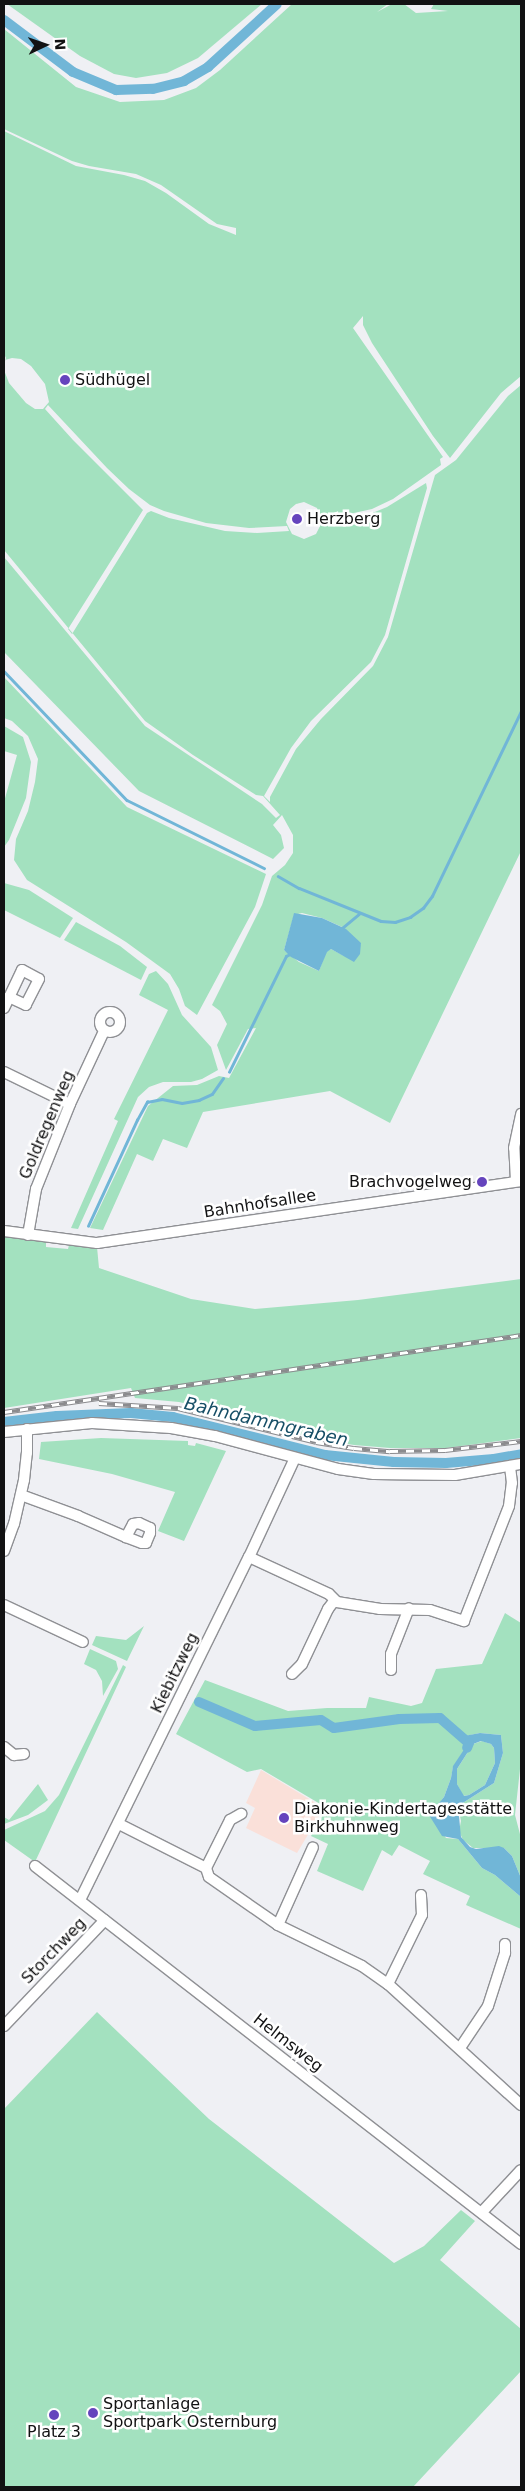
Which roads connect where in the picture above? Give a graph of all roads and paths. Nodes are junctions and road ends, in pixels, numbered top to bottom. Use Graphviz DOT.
graph roads {
  1 [pos="9,997"];
  2 [pos="4,1008"];
  3 [pos="104,1031"];
  4 [pos="4,1072"];
  5 [pos="70,1104"];
  6 [pos="521,1114"];
  7 [pos="518,1181"];
  8 [pos="4,1231"];
  9 [pos="28,1235"];
  10 [pos="27,1429"];
  11 [pos="4,1432"];
  12 [pos="295,1458"];
  13 [pos="521,1464"];
  14 [pos="510,1467"];
  15 [pos="21,1495"];
  16 [pos="126,1537"];
  17 [pos="4,1551"];
  18 [pos="249,1557"];
  19 [pos="334,1601"];
  20 [pos="4,1605"];
  21 [pos="410,1608"];
  22 [pos="83,1642"];
  23 [pos="391,1670"];
  24 [pos="292,1674"];
  25 [pos="4,1747"];
  26 [pos="24,1754"];
  27 [pos="241,1814"];
  28 [pos="119,1824"];
  29 [pos="314,1847"];
  30 [pos="35,1866"];
  31 [pos="206,1868"];
  32 [pos="420,1895"];
  33 [pos="80,1900"];
  34 [pos="105,1920"];
  35 [pos="278,1925"];
  36 [pos="504,1944"];
  37 [pos="388,1984"];
  38 [pos="4,2026"];
  39 [pos="460,2048"];
  40 [pos="521,2105"];
  41 [pos="521,2170"];
  42 [pos="482,2212"];
  43 [pos="521,2244"];
  1 -- 2 [label="street"];
  3 -- 5 [label="street, Goldregenweg"];
  4 -- 5 [label="street"];
  5 -- 9 [label="street, Goldregenweg"];
  6 -- 7 [label="street"];
  7 -- 9 [label="street, Bahnhofsallee"];
  8 -- 9 [label="street, Bahnhofsallee"];
  10 -- 11 [label="street"];
  10 -- 12 [label="street"];
  10 -- 15 [label="street"];
  12 -- 14 [label="street"];
  12 -- 18 [label="street, Kiebitzweg"];
  13 -- 14 [label="street"];
  14 -- 21 [label="street"];
  15 -- 16 [label="street"];
  15 -- 17 [label="street"];
  18 -- 19 [label="street"];
  18 -- 28 [label="street, Kiebitzweg"];
  19 -- 21 [label="street"];
  19 -- 24 [label="street"];
  20 -- 22 [label="street"];
  21 -- 23 [label="street"];
  25 -- 26 [label="street"];
  27 -- 31 [label="street"];
  28 -- 31 [label="street"];
  28 -- 33 [label="street, Kiebitzweg"];
  29 -- 35 [label="street"];
  30 -- 33 [label="street, Helmsweg"];
  31 -- 35 [label="street"];
  32 -- 37 [label="street"];
  33 -- 34 [label="street, Helmsweg"];
  34 -- 38 [label="street, Storchweg"];
  34 -- 42 [label="street, Helmsweg"];
  35 -- 37 [label="street"];
  36 -- 39 [label="street"];
  37 -- 39 [label="street"];
  39 -- 40 [label="street"];
  41 -- 42 [label="street"];
  42 -- 43 [label="street, Helmsweg"];
}
